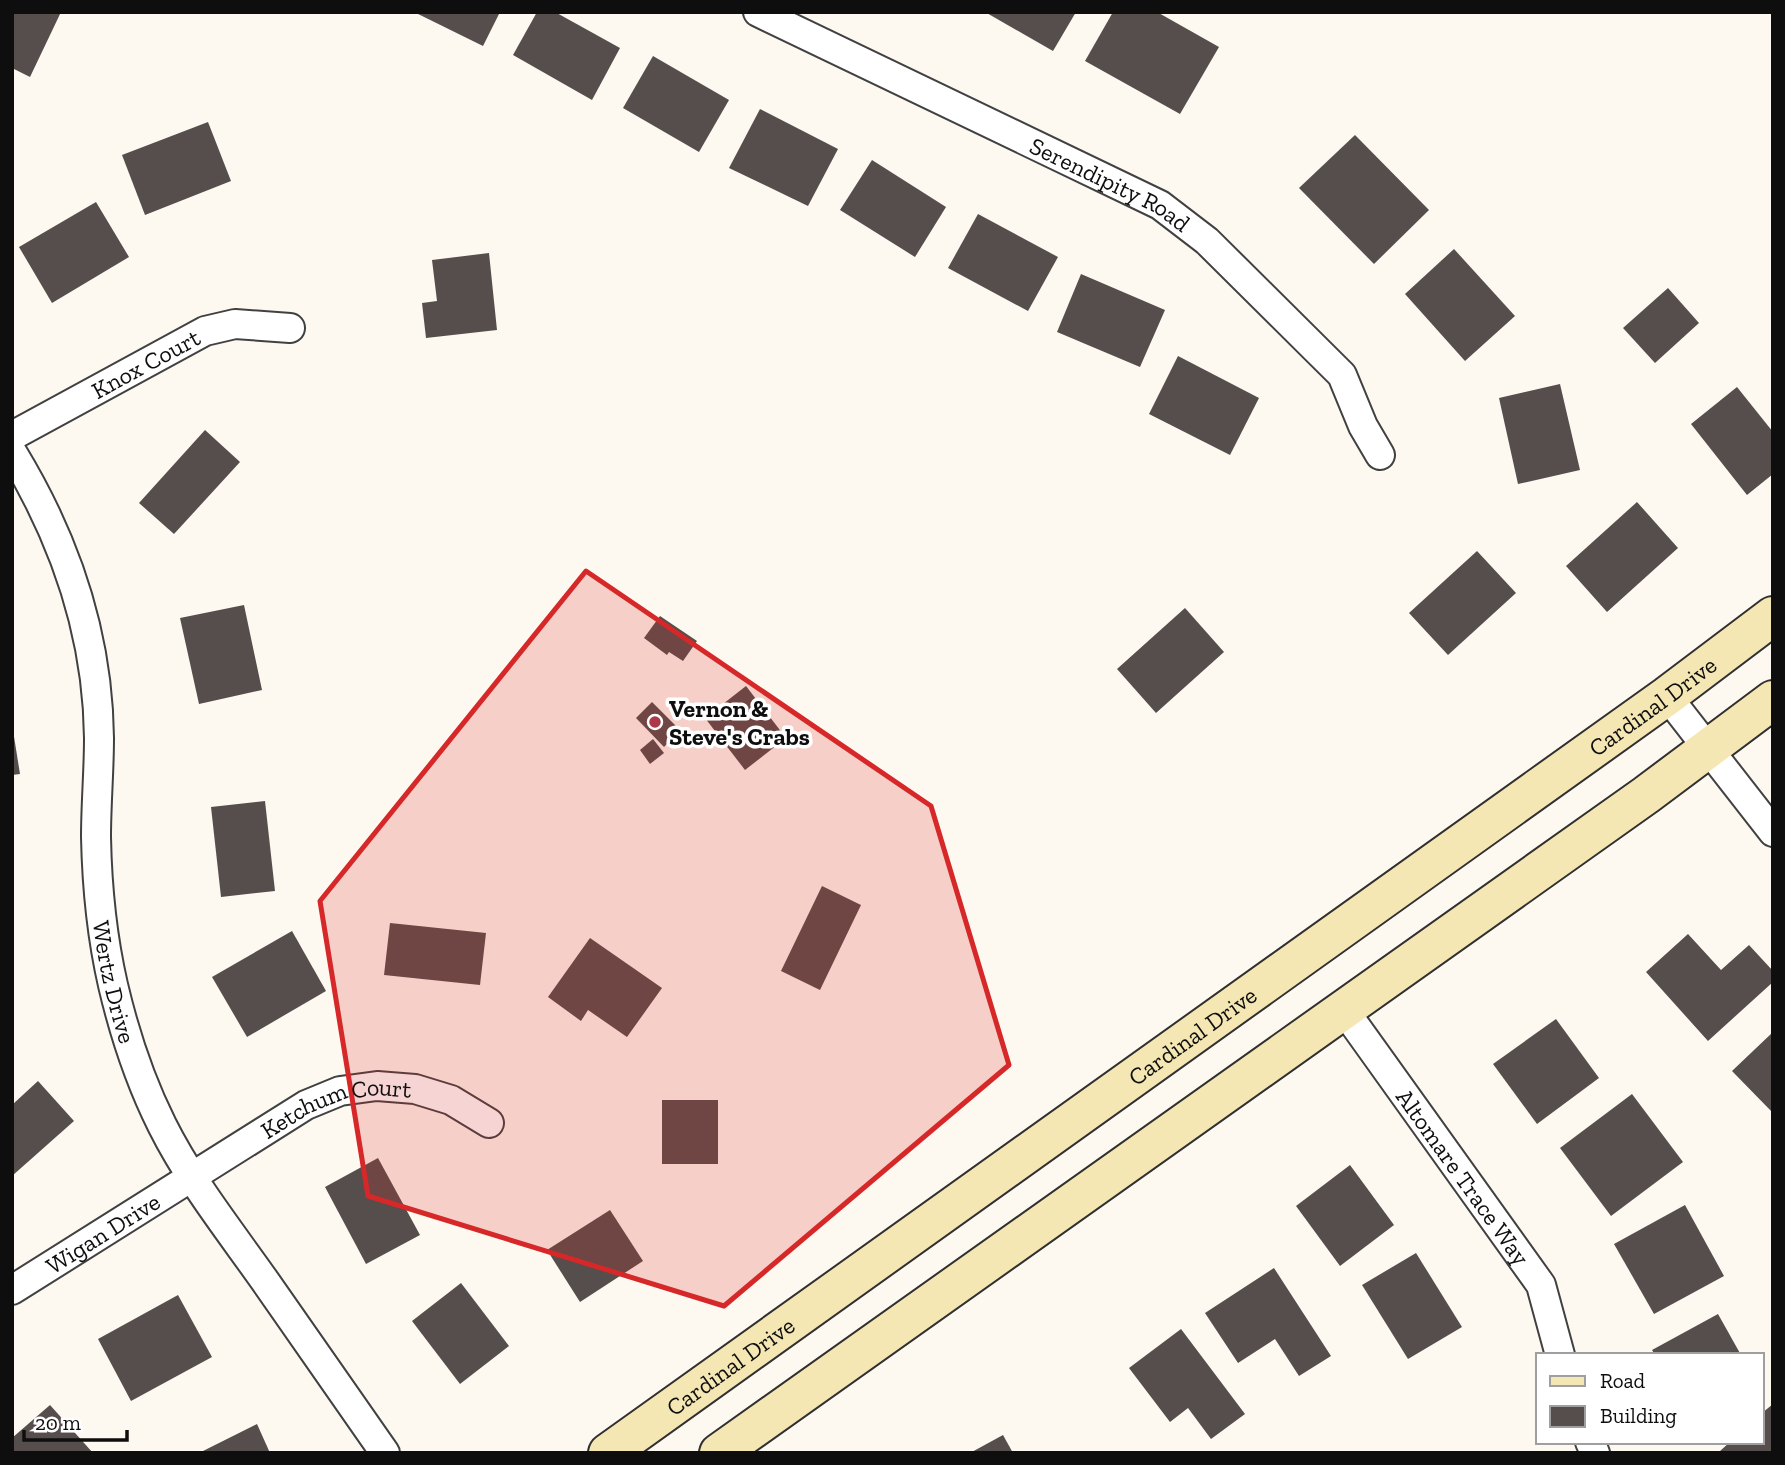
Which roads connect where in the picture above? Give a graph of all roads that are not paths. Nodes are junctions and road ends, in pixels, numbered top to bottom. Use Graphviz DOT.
graph roads {
  1 [pos="758,12"];
  2 [pos="290,328"];
  3 [pos="12,436"];
  4 [pos="12,452"];
  5 [pos="1380,455"];
  6 [pos="1773,615"];
  7 [pos="1667,696"];
  8 [pos="1773,700"];
  9 [pos="1709,749"];
  10 [pos="1773,832"];
  11 [pos="1344,1010"];
  12 [pos="489,1123"];
  13 [pos="191,1176"];
  14 [pos="12,1290"];
  15 [pos="1559,1353"];
  16 [pos="384,1453"];
  17 [pos="608,1453"];
  18 [pos="719,1453"];
  1 -- 5 [label="street, Serendipity Road"];
  2 -- 3 [label="street, Knox Court"];
  4 -- 13 [label="street, Wertz Drive"];
  6 -- 7 [label="main road, Cardinal Drive"];
  7 -- 9 [label="street"];
  7 -- 17 [label="main road, Cardinal Drive"];
  8 -- 9 [label="main road"];
  9 -- 10 [label="street"];
  9 -- 11 [label="main road"];
  11 -- 15 [label="street, Altomare Trace Way"];
  11 -- 18 [label="main road"];
  12 -- 13 [label="street, Ketchum Court"];
  13 -- 14 [label="street, Wigan Drive"];
  13 -- 16 [label="street, Wertz Drive"];
}
